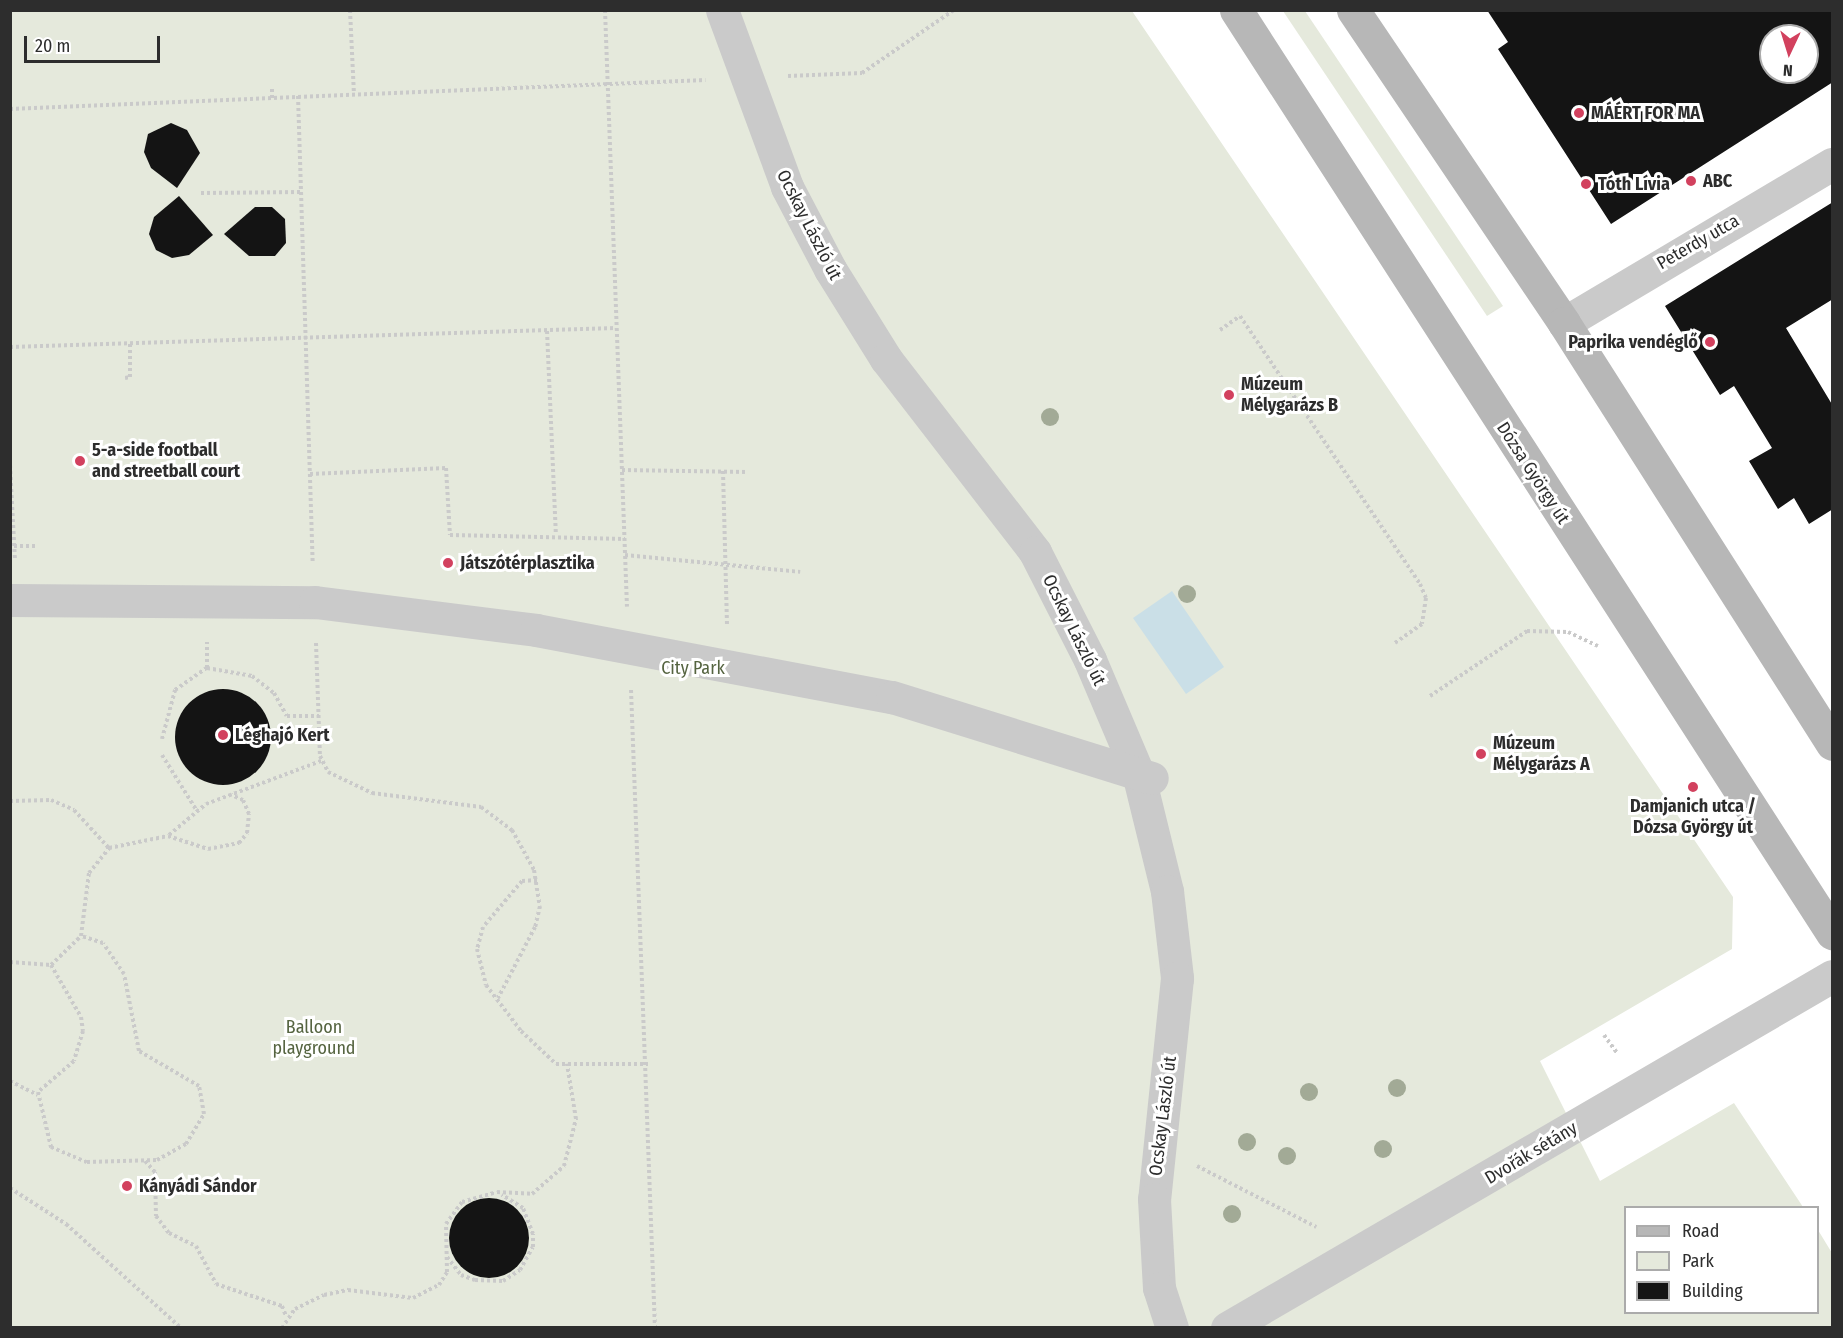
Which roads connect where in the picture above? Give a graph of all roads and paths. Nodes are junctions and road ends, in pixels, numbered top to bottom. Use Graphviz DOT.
graph roads {
  1 [pos="350,10"];
  2 [pos="722,10"];
  3 [pos="954,10"];
  4 [pos="1236,10"];
  5 [pos="1353,10"];
  6 [pos="745,78"];
  7 [pos="272,88"];
  8 [pos="354,94"];
  9 [pos="298,96"];
  10 [pos="272,98"];
  11 [pos="10,109"];
  12 [pos="1833,164"];
  13 [pos="301,192"];
  14 [pos="201,193"];
  15 [pos="1564,323"];
  16 [pos="616,328"];
  17 [pos="1220,330"];
  18 [pos="547,331"];
  19 [pos="305,339"];
  20 [pos="130,343"];
  21 [pos="10,347"];
  22 [pos="125,378"];
  23 [pos="10,465"];
  24 [pos="622,470"];
  25 [pos="723,471"];
  26 [pos="747,472"];
  27 [pos="310,474"];
  28 [pos="556,534"];
  29 [pos="625,539"];
  30 [pos="14,546"];
  31 [pos="36,546"];
  32 [pos="625,555"];
  33 [pos="725,565"];
  34 [pos="800,572"];
  35 [pos="14,600"];
  36 [pos="315,602"];
  37 [pos="1395,643"];
  38 [pos="1604,649"];
  39 [pos="727,662"];
  40 [pos="1430,696"];
  41 [pos="318,716"];
  42 [pos="162,739"];
  43 [pos="1833,744"];
  44 [pos="162,755"];
  45 [pos="321,761"];
  46 [pos="1150,778"];
  47 [pos="231,795"];
  48 [pos="10,801"];
  49 [pos="197,811"];
  50 [pos="168,836"];
  51 [pos="109,848"];
  52 [pos="537,880"];
  53 [pos="1833,933"];
  54 [pos="81,936"];
  55 [pos="10,962"];
  56 [pos="51,965"];
  57 [pos="1833,976"];
  58 [pos="498,998"];
  59 [pos="1604,1035"];
  60 [pos="1617,1053"];
  61 [pos="567,1064"];
  62 [pos="648,1064"];
  63 [pos="10,1081"];
  64 [pos="38,1095"];
  65 [pos="1158,1146"];
  66 [pos="145,1161"];
  67 [pos="10,1188"];
  68 [pos="496,1192"];
  69 [pos="1316,1227"];
  70 [pos="447,1257"];
  71 [pos="286,1316"];
  72 [pos="181,1328"];
  73 [pos="282,1328"];
  74 [pos="1172,1328"];
  75 [pos="1227,1328"];
  1 -- 8 [label="path"];
  2 -- 6 [label="street, Ocskay László út"];
  3 -- 6 [label="path"];
  4 -- 53 [label="main road, Dózsa György út"];
  5 -- 15 [label="main road"];
  6 -- 8 [label="path"];
  6 -- 46 [label="street, Ocskay László út"];
  7 -- 10 [label="path"];
  8 -- 9 [label="path"];
  9 -- 10 [label="path"];
  9 -- 13 [label="path"];
  10 -- 11 [label="path"];
  12 -- 15 [label="street, Peterdy utca"];
  13 -- 14 [label="path"];
  13 -- 19 [label="path"];
  15 -- 43 [label="main road"];
  16 -- 18 [label="path"];
  17 -- 37 [label="path"];
  18 -- 19 [label="path"];
  18 -- 28 [label="path"];
  19 -- 20 [label="path"];
  19 -- 27 [label="path"];
  20 -- 21 [label="path"];
  20 -- 22 [label="path"];
  23 -- 30 [label="path"];
  24 -- 25 [label="path"];
  25 -- 26 [label="path"];
  25 -- 33 [label="path"];
  27 -- 28 [label="path"];
  27 -- 36 [label="path"];
  28 -- 29 [label="path"];
  30 -- 31 [label="path"];
  30 -- 35 [label="path"];
  32 -- 33 [label="path"];
  33 -- 34 [label="path"];
  33 -- 39 [label="path"];
  35 -- 36 [label="street"];
  36 -- 39 [label="street"];
  36 -- 41 [label="path"];
  38 -- 40 [label="path"];
  39 -- 46 [label="street"];
  41 -- 42 [label="path"];
  41 -- 45 [label="path"];
  44 -- 49 [label="path"];
  45 -- 47 [label="path"];
  45 -- 52 [label="path"];
  46 -- 65 [label="street, Ocskay László út"];
  47 -- 49 [label="path"];
  47 -- 50 [label="path"];
  48 -- 51 [label="path"];
  49 -- 50 [label="path"];
  50 -- 51 [label="path"];
  51 -- 54 [label="path"];
  52 -- 58 [label="path"];
  52 -- 58 [label="path"];
  54 -- 56 [label="path"];
  54 -- 66 [label="path"];
  55 -- 56 [label="path"];
  56 -- 64 [label="path"];
  57 -- 75 [label="street, Dvořák sétány"];
  58 -- 61 [label="path"];
  59 -- 60 [label="path"];
  61 -- 62 [label="path"];
  61 -- 68 [label="path"];
  63 -- 64 [label="path"];
  64 -- 66 [label="path"];
  65 -- 69 [label="path"];
  65 -- 74 [label="street, Ocskay László út"];
  66 -- 71 [label="path"];
  67 -- 72 [label="path"];
  68 -- 70 [label="path"];
  68 -- 70 [label="path"];
  70 -- 71 [label="path"];
  71 -- 73 [label="path"];
}
